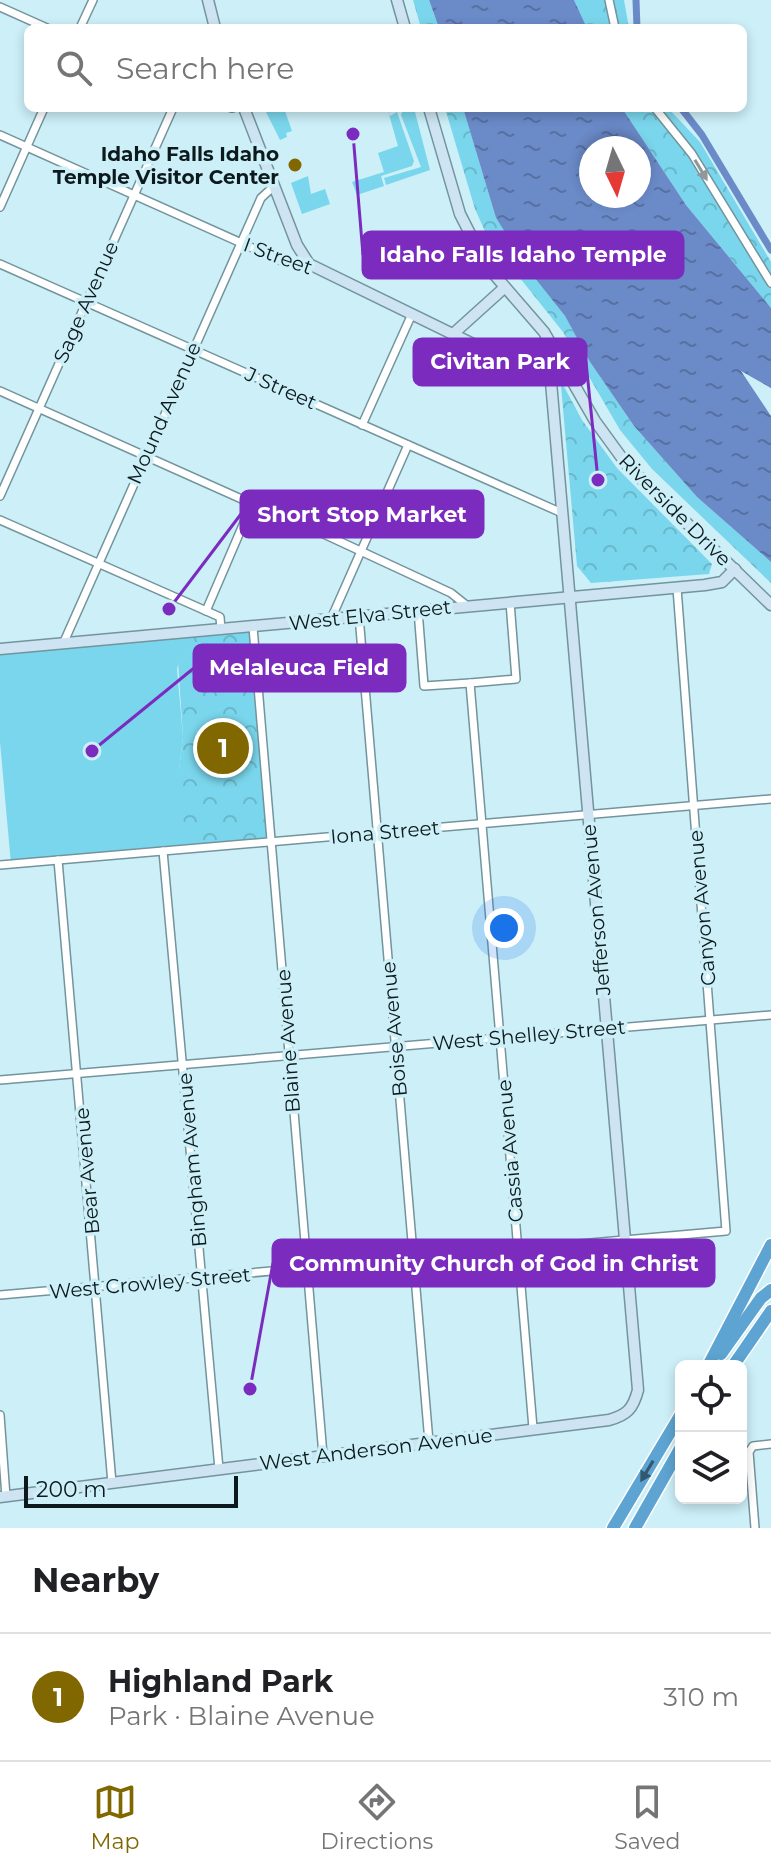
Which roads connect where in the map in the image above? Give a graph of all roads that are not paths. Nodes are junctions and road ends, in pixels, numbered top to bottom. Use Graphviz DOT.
graph roads {
  1 [pos="93,0"];
  2 [pos="208,0"];
  3 [pos="397,0"];
  4 [pos="609,0"];
  5 [pos="0,7"];
  6 [pos="38,24"];
  7 [pos="82,24"];
  8 [pos="214,24"];
  9 [pos="404,24"];
  10 [pos="614,24"];
  11 [pos="42,112"];
  12 [pos="171,112"];
  13 [pos="245,112"];
  14 [pos="430,112"];
  15 [pos="658,112"];
  16 [pos="0,135"];
  17 [pos="27,147"];
  18 [pos="273,187"];
  19 [pos="134,195"];
  20 [pos="0,207"];
  21 [pos="241,242"];
  22 [pos="0,264"];
  23 [pos="309,264"];
  24 [pos="771,283"];
  25 [pos="504,288"];
  26 [pos="87,301"];
  27 [pos="412,314"];
  28 [pos="453,334"];
  29 [pos="192,348"];
  30 [pos="552,384"];
  31 [pos="0,391"];
  32 [pos="39,409"];
  33 [pos="362,425"];
  34 [pos="408,445"];
  35 [pos="147,456"];
  36 [pos="0,496"];
  37 [pos="252,504"];
  38 [pos="562,513"];
  39 [pos="284,518"];
  40 [pos="0,520"];
  41 [pos="313,529"];
  42 [pos="360,551"];
  43 [pos="98,564"];
  44 [pos="735,569"];
  45 [pos="677,588"];
  46 [pos="571,596"];
  47 [pos="510,602"];
  48 [pos="466,605"];
  49 [pos="771,605"];
  50 [pos="418,610"];
  51 [pos="206,611"];
  52 [pos="359,616"];
  53 [pos="331,619"];
  54 [pos="253,627"];
  55 [pos="221,630"];
  56 [pos="63,644"];
  57 [pos="1,649"];
  58 [pos="470,683"];
  59 [pos="771,799"];
  60 [pos="693,805"];
  61 [pos="588,815"];
  62 [pos="482,824"];
  63 [pos="377,833"];
  64 [pos="272,842"];
  65 [pos="163,851"];
  66 [pos="58,860"];
  67 [pos="0,865"];
  68 [pos="771,1015"];
  69 [pos="711,1020"];
  70 [pos="606,1028"];
  71 [pos="500,1038"];
  72 [pos="395,1046"];
  73 [pos="289,1055"];
  74 [pos="184,1064"];
  75 [pos="79,1073"];
  76 [pos="0,1080"];
  77 [pos="728,1229"];
  78 [pos="625,1242"];
  79 [pos="771,1245"];
  80 [pos="519,1251"];
  81 [pos="413,1260"];
  82 [pos="308,1269"];
  83 [pos="202,1278"];
  84 [pos="97,1287"];
  85 [pos="771,1290"];
  86 [pos="0,1295"];
  87 [pos="771,1311"];
  88 [pos="771,1325"];
  89 [pos="746,1346"];
  90 [pos="713,1360"];
  91 [pos="714,1360"];
  92 [pos="737,1360"];
  93 [pos="0,1415"];
  94 [pos="609,1420"];
  95 [pos="675,1424"];
  96 [pos="533,1428"];
  97 [pos="429,1442"];
  98 [pos="771,1444"];
  99 [pos="323,1455"];
  100 [pos="675,1458"];
  101 [pos="219,1469"];
  102 [pos="112,1483"];
  103 [pos="3,1497"];
  104 [pos="613,1528"];
  105 [pos="635,1528"];
  106 [pos="755,1528"];
  1 -- 7 [label="street"];
  2 -- 8 [label="street"];
  3 -- 9 [label="street"];
  4 -- 10 [label="street"];
  5 -- 6 [label="street"];
  11 -- 17 [label="street"];
  12 -- 19 [label="street, Sage Avenue"];
  13 -- 18 [label="street"];
  14 -- 25 [label="street, Riverside Drive"];
  15 -- 24 [label="street, one-way"];
  16 -- 17 [label="street, I Street"];
  17 -- 19 [label="street, I Street"];
  17 -- 20 [label="street"];
  18 -- 21 [label="street, Mound Avenue"];
  18 -- 23 [label="street"];
  19 -- 21 [label="street, I Street"];
  19 -- 26 [label="street, Sage Avenue"];
  21 -- 23 [label="street, I Street"];
  21 -- 29 [label="street, Mound Avenue"];
  22 -- 26 [label="street, J Street"];
  23 -- 27 [label="street, I Street"];
  25 -- 28 [label="street"];
  25 -- 44 [label="street, Riverside Drive"];
  26 -- 29 [label="street, J Street"];
  26 -- 32 [label="street, Sage Avenue"];
  27 -- 28 [label="street, I Street"];
  27 -- 33 [label="street"];
  28 -- 30 [label="street, I Street"];
  29 -- 33 [label="street, J Street"];
  29 -- 35 [label="street, Mound Avenue"];
  30 -- 38 [label="street, Jefferson Avenue"];
  31 -- 32 [label="street"];
  32 -- 35 [label="street"];
  32 -- 36 [label="street, Sage Avenue"];
  33 -- 34 [label="street, J Street"];
  34 -- 38 [label="street, J Street"];
  34 -- 42 [label="street"];
  35 -- 37 [label="street"];
  35 -- 43 [label="street, Mound Avenue"];
  37 -- 39 [label="street"];
  37 -- 51 [label="street"];
  38 -- 46 [label="street, Jefferson Avenue"];
  40 -- 43 [label="street"];
  41 -- 42 [label="street"];
  42 -- 48 [label="street"];
  42 -- 53 [label="street"];
  43 -- 51 [label="street"];
  43 -- 56 [label="street, Mound Avenue"];
  44 -- 45 [label="street, West Elva Street"];
  44 -- 49 [label="street, Riverside Drive"];
  45 -- 46 [label="street, West Elva Street"];
  45 -- 60 [label="street, Canyon Avenue"];
  46 -- 47 [label="street, West Elva Street"];
  46 -- 61 [label="street, Jefferson Avenue"];
  47 -- 48 [label="street, West Elva Street"];
  47 -- 58 [label="street"];
  48 -- 50 [label="street, West Elva Street"];
  50 -- 52 [label="street, West Elva Street"];
  50 -- 58 [label="street"];
  51 -- 55 [label="street"];
  52 -- 53 [label="street, West Elva Street"];
  52 -- 63 [label="street, Boise Avenue"];
  53 -- 54 [label="street, West Elva Street"];
  54 -- 55 [label="street, West Elva Street"];
  54 -- 64 [label="street, Blaine Avenue"];
  55 -- 56 [label="street, West Elva Street"];
  56 -- 57 [label="street, West Elva Street"];
  58 -- 62 [label="street, Cassia Avenue"];
  59 -- 60 [label="street, Iona Street"];
  60 -- 61 [label="street, Iona Street"];
  60 -- 69 [label="street, Canyon Avenue"];
  61 -- 62 [label="street, Iona Street"];
  61 -- 70 [label="street, Jefferson Avenue"];
  62 -- 63 [label="street, Iona Street"];
  62 -- 71 [label="street, Cassia Avenue"];
  63 -- 64 [label="street, Iona Street"];
  63 -- 72 [label="street, Boise Avenue"];
  64 -- 65 [label="street, Iona Street"];
  64 -- 73 [label="street, Blaine Avenue"];
  65 -- 66 [label="street, Iona Street"];
  65 -- 74 [label="street, Bingham Avenue"];
  66 -- 67 [label="street, Iona Street"];
  66 -- 75 [label="street, Bear Avenue"];
  68 -- 69 [label="street, West Shelley Street"];
  69 -- 70 [label="street, West Shelley Street"];
  69 -- 77 [label="street, Canyon Avenue"];
  70 -- 71 [label="street, West Shelley Street"];
  70 -- 78 [label="street, Jefferson Avenue"];
  71 -- 72 [label="street, West Shelley Street"];
  71 -- 80 [label="street, Cassia Avenue"];
  72 -- 73 [label="street, West Shelley Street"];
  72 -- 81 [label="street, Boise Avenue"];
  73 -- 74 [label="street, West Shelley Street"];
  73 -- 82 [label="street, Blaine Avenue"];
  74 -- 75 [label="street, West Shelley Street"];
  74 -- 83 [label="street, Bingham Avenue"];
  75 -- 76 [label="street, West Shelley Street"];
  75 -- 84 [label="street, Bear Avenue"];
  77 -- 78 [label="street, West Crowley Street"];
  78 -- 80 [label="street, West Crowley Street"];
  78 -- 94 [label="street, Jefferson Avenue"];
  79 -- 90 [label="highway"];
  80 -- 81 [label="street, West Crowley Street"];
  80 -- 96 [label="street, Cassia Avenue"];
  81 -- 82 [label="street, West Crowley Street"];
  81 -- 97 [label="street, Boise Avenue"];
  82 -- 83 [label="street, West Crowley Street"];
  82 -- 99 [label="street, Blaine Avenue"];
  83 -- 84 [label="street, West Crowley Street"];
  83 -- 101 [label="street, Bingham Avenue"];
  84 -- 86 [label="street, West Crowley Street"];
  84 -- 102 [label="street, Bear Avenue"];
  85 -- 91 [label="highway"];
  87 -- 89 [label="highway"];
  88 -- 89 [label="highway"];
  89 -- 92 [label="highway"];
  93 -- 103 [label="street"];
  94 -- 96 [label="street, West Anderson Avenue"];
  95 -- 104 [label="highway, one-way"];
  96 -- 97 [label="street, West Anderson Avenue"];
  97 -- 99 [label="street, West Anderson Avenue"];
  98 -- 106 [label="street"];
  99 -- 101 [label="street, West Anderson Avenue"];
  100 -- 105 [label="highway"];
  101 -- 102 [label="street, West Anderson Avenue"];
  102 -- 103 [label="street, West Anderson Avenue"];
}
